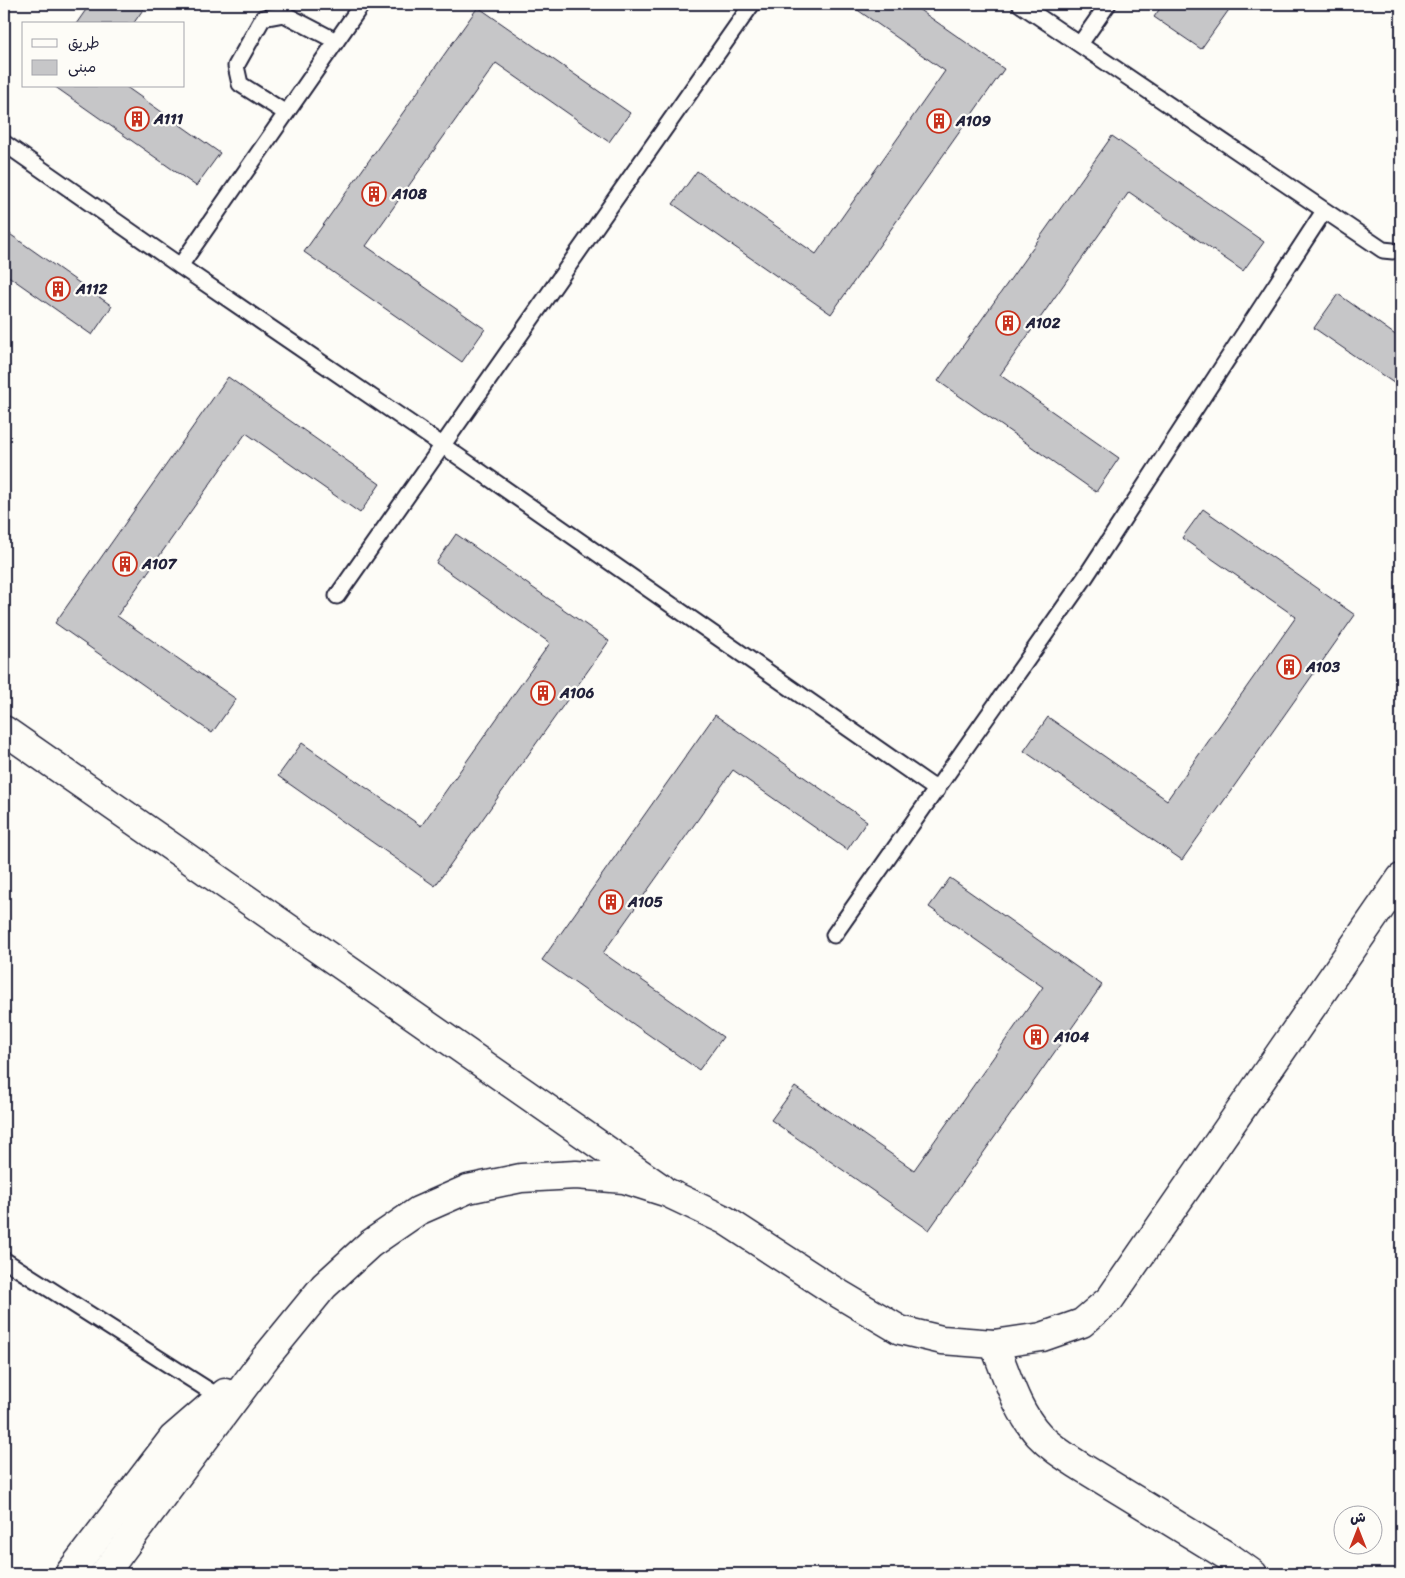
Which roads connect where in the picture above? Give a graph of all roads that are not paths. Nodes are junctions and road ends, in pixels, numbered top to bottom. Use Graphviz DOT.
graph roads {
  1 [pos="362,4"];
  2 [pos="752,4"];
  3 [pos="1020,4"];
  4 [pos="1108,4"];
  5 [pos="336,42"];
  6 [pos="1080,44"];
  7 [pos="286,113"];
  8 [pos="4,143"];
  9 [pos="1324,211"];
  10 [pos="1393,251"];
  11 [pos="180,266"];
  12 [pos="442,445"];
  13 [pos="337,596"];
  14 [pos="4,730"];
  15 [pos="937,790"];
  16 [pos="1401,878"];
  17 [pos="834,935"];
  18 [pos="668,1193"];
  19 [pos="4,1260"];
  20 [pos="994,1344"];
  21 [pos="225,1401"];
  22 [pos="69,1574"];
  23 [pos="104,1574"];
  24 [pos="1253,1574"];
  1 -- 5 [label="lane"];
  2 -- 12 [label="lane"];
  3 -- 6 [label="lane"];
  4 -- 6 [label="lane"];
  5 -- 7 [label="lane"];
  5 -- 7 [label="lane"];
  6 -- 9 [label="lane"];
  7 -- 11 [label="lane"];
  8 -- 11 [label="lane"];
  9 -- 10 [label="lane"];
  9 -- 15 [label="lane"];
  11 -- 12 [label="lane"];
  12 -- 13 [label="lane"];
  12 -- 15 [label="lane"];
  14 -- 18 [label="street"];
  15 -- 17 [label="lane"];
  16 -- 20 [label="street"];
  18 -- 20 [label="street"];
  18 -- 21 [label="street"];
  19 -- 21 [label="lane"];
  20 -- 24 [label="street"];
  21 -- 22 [label="street"];
  21 -- 23 [label="street"];
}
